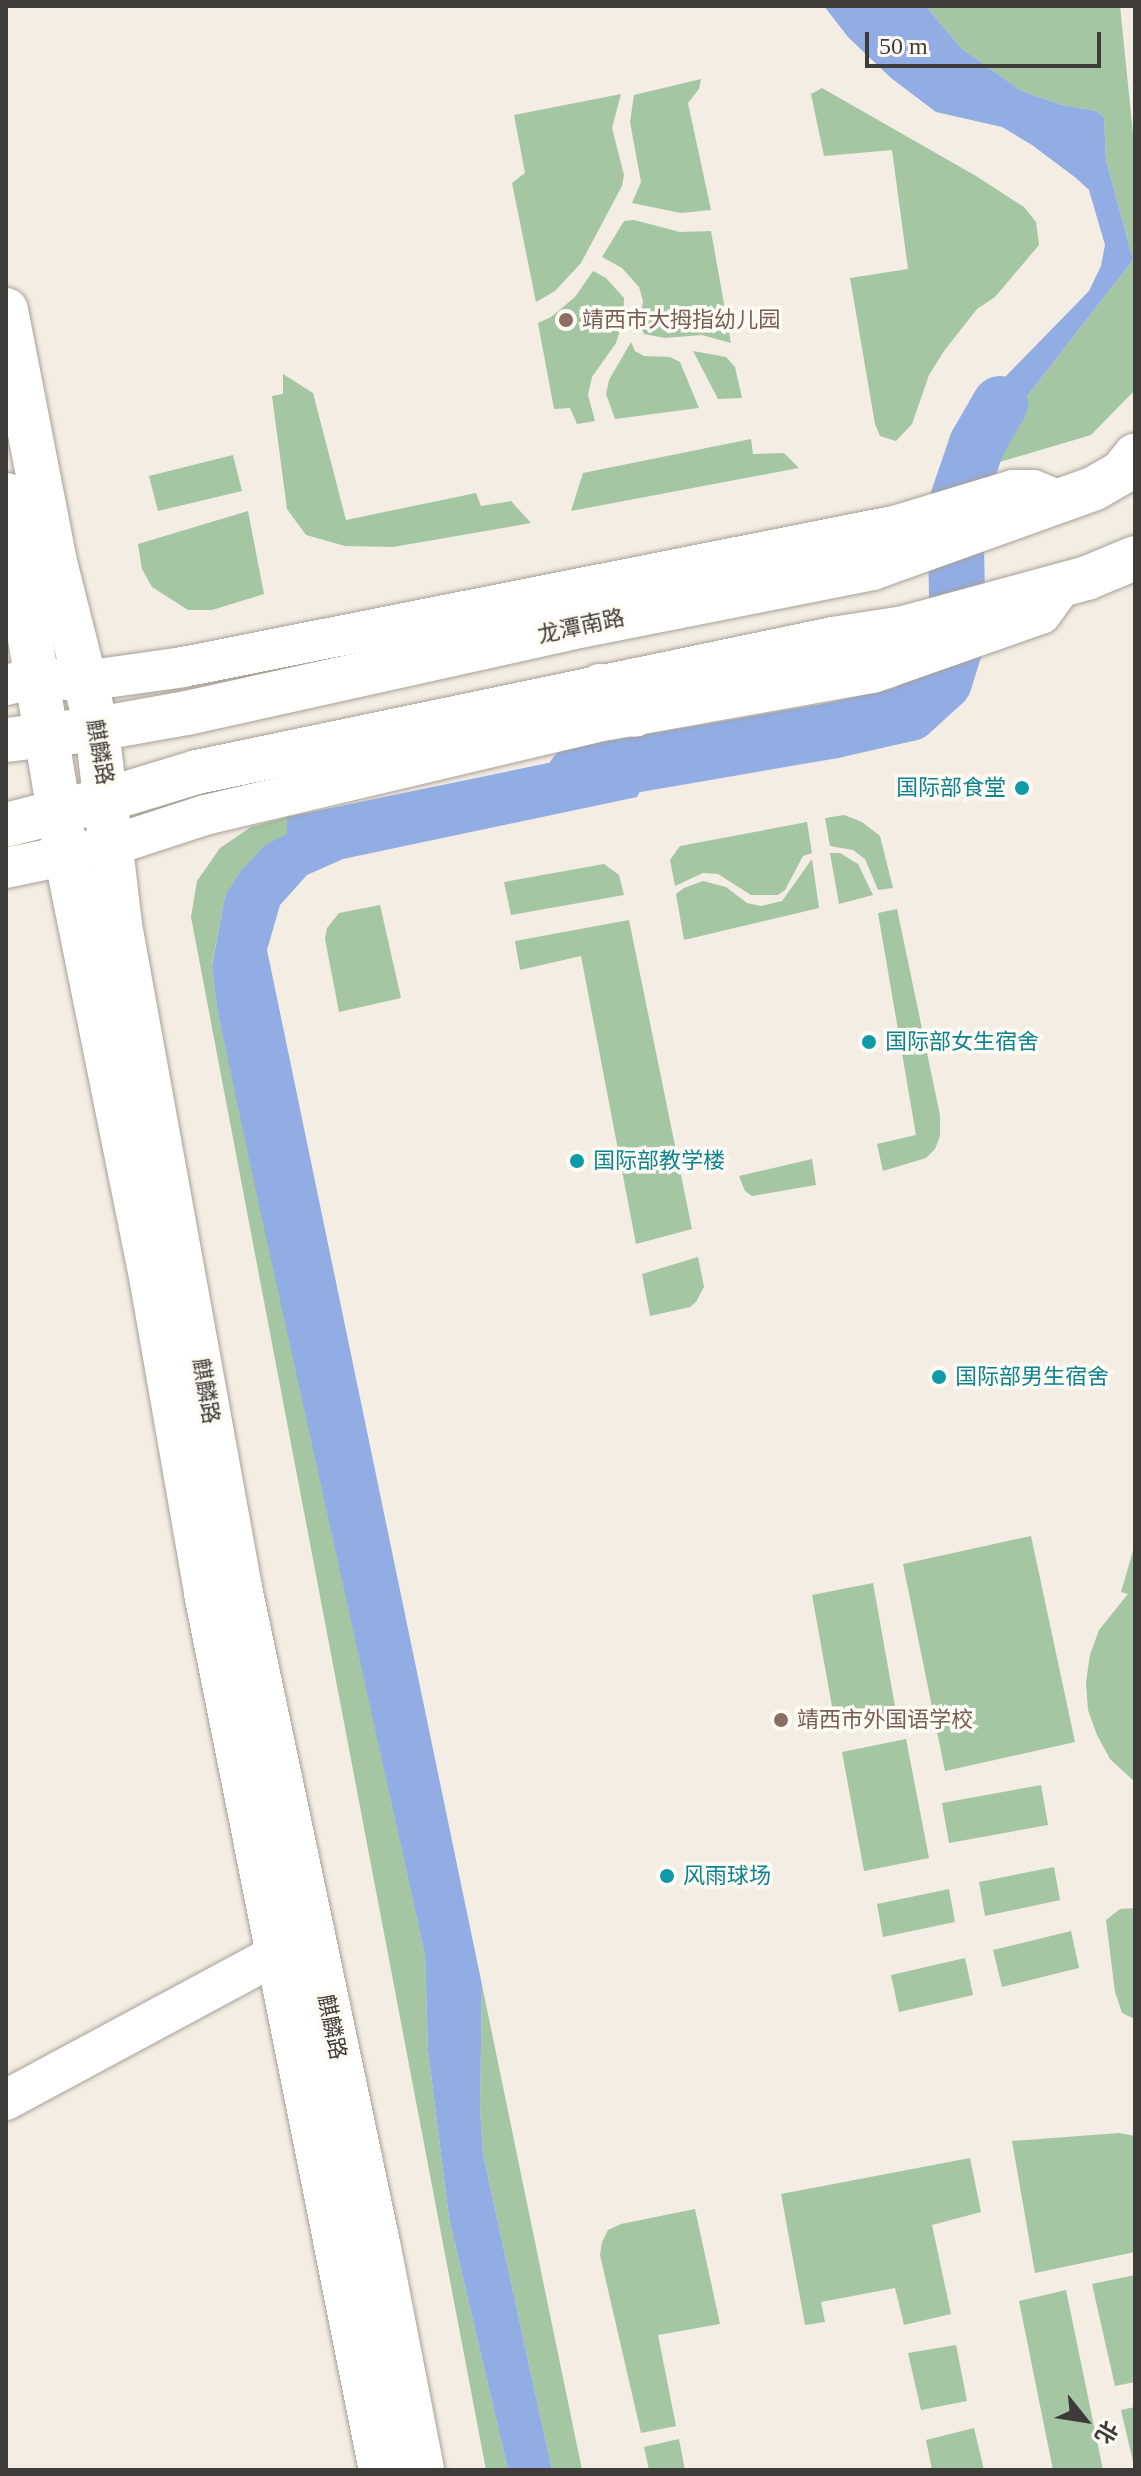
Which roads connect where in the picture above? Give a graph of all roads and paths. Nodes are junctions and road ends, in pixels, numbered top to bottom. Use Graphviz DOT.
graph roads {
  1 [pos="6,310"];
  2 [pos="1135,456"];
  3 [pos="6,495"];
  4 [pos="899,542"];
  5 [pos="1135,558"];
  6 [pos="904,646"];
  7 [pos="21,681"];
  8 [pos="84,681"];
  9 [pos="600,686"];
  10 [pos="635,715"];
  11 [pos="97,729"];
  12 [pos="26,736"];
  13 [pos="108,799"];
  14 [pos="61,812"];
  15 [pos="6,825"];
  16 [pos="110,846"];
  17 [pos="66,855"];
  18 [pos="6,868"];
  19 [pos="279,1953"];
  20 [pos="6,2100"];
  21 [pos="381,2470"];
  22 [pos="422,2470"];
  1 -- 8 [label="main road, 麒麟路"];
  2 -- 4 [label="main road, 龙潭南路"];
  3 -- 7 [label="main road, 麒麟路"];
  4 -- 8 [label="street"];
  4 -- 11 [label="main road, 龙潭南路"];
  5 -- 6 [label="main road"];
  6 -- 9 [label="main road"];
  6 -- 10 [label="street"];
  7 -- 8 [label="street"];
  7 -- 12 [label="main road, 麒麟路"];
  8 -- 11 [label="main road, 麒麟路"];
  9 -- 10 [label="main road"];
  9 -- 13 [label="main road"];
  10 -- 16 [label="street"];
  11 -- 12 [label="main road, 龙潭南路"];
  11 -- 13 [label="main road, 麒麟路"];
  12 -- 14 [label="main road, 麒麟路"];
  13 -- 14 [label="main road"];
  13 -- 16 [label="main road, 麒麟路"];
  14 -- 15 [label="main road"];
  14 -- 17 [label="main road, 麒麟路"];
  16 -- 17 [label="street"];
  16 -- 22 [label="main road, 麒麟路"];
  17 -- 18 [label="street"];
  17 -- 19 [label="main road, 麒麟路"];
  19 -- 20 [label="street"];
  19 -- 21 [label="main road, 麒麟路"];
}
